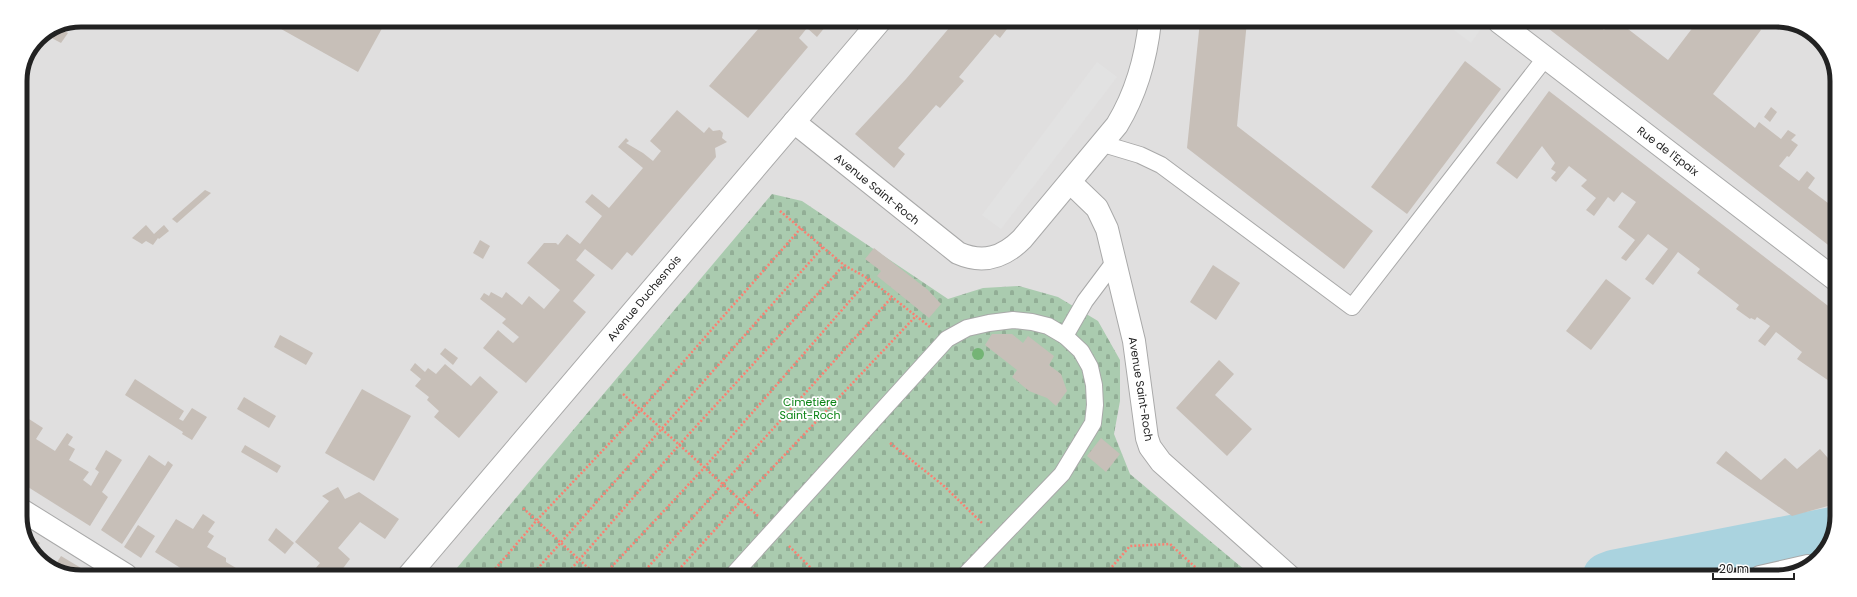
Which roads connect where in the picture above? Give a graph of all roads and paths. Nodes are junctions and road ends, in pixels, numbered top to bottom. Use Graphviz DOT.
graph roads {
  1 [pos="875,27"];
  2 [pos="1149,27"];
  3 [pos="1507,27"];
  4 [pos="1546,57"];
  5 [pos="794,122"];
  6 [pos="1104,142"];
  7 [pos="1070,182"];
  8 [pos="780,211"];
  9 [pos="801,228"];
  10 [pos="823,247"];
  11 [pos="1115,261"];
  12 [pos="844,265"];
  13 [pos="1830,275"];
  14 [pos="869,279"];
  15 [pos="892,297"];
  16 [pos="915,316"];
  17 [pos="1065,336"];
  18 [pos="947,339"];
  19 [pos="623,394"];
  20 [pos="641,410"];
  21 [pos="662,430"];
  22 [pos="890,443"];
  23 [pos="679,444"];
  24 [pos="704,468"];
  25 [pos="722,484"];
  26 [pos="741,501"];
  27 [pos="523,508"];
  28 [pos="27,513"];
  29 [pos="537,520"];
  30 [pos="773,530"];
  31 [pos="998,540"];
  32 [pos="562,543"];
  33 [pos="580,560"];
  34 [pos="118,570"];
  35 [pos="413,570"];
  36 [pos="494,570"];
  37 [pos="537,570"];
  38 [pos="571,570"];
  39 [pos="591,570"];
  40 [pos="609,570"];
  41 [pos="645,570"];
  42 [pos="678,570"];
  43 [pos="737,570"];
  44 [pos="813,570"];
  45 [pos="970,570"];
  46 [pos="1109,570"];
  47 [pos="1198,570"];
  48 [pos="1282,570"];
  1 -- 5 [label="street, Avenue Duchesnois"];
  2 -- 6 [label="street, Avenue Saint-Roch"];
  3 -- 4 [label="street, Rue de l'Epaix"];
  4 -- 6 [label="lane"];
  4 -- 13 [label="street, Rue de l'Epaix"];
  5 -- 7 [label="street, Avenue Saint-Roch"];
  5 -- 35 [label="street, Avenue Duchesnois"];
  6 -- 7 [label="street, Avenue Saint-Roch"];
  7 -- 11 [label="street, Avenue Saint-Roch"];
  8 -- 9 [label="path"];
  9 -- 10 [label="path"];
  9 -- 20 [label="path"];
  10 -- 12 [label="path"];
  10 -- 21 [label="path"];
  11 -- 17 [label="lane"];
  11 -- 48 [label="street, Avenue Saint-Roch"];
  12 -- 14 [label="path"];
  12 -- 23 [label="path"];
  14 -- 15 [label="path"];
  14 -- 24 [label="path"];
  15 -- 16 [label="path"];
  15 -- 25 [label="path"];
  16 -- 18 [label="path"];
  16 -- 26 [label="path"];
  17 -- 18 [label="lane"];
  17 -- 31 [label="lane"];
  18 -- 30 [label="lane"];
  19 -- 20 [label="path"];
  20 -- 21 [label="path"];
  20 -- 29 [label="path"];
  21 -- 23 [label="path"];
  21 -- 32 [label="path"];
  22 -- 31 [label="path"];
  23 -- 24 [label="path"];
  23 -- 33 [label="path"];
  24 -- 25 [label="path"];
  24 -- 40 [label="path"];
  25 -- 26 [label="path"];
  25 -- 41 [label="path"];
  26 -- 30 [label="path"];
  26 -- 42 [label="path"];
  27 -- 29 [label="path"];
  28 -- 34 [label="street"];
  29 -- 32 [label="path"];
  29 -- 36 [label="path"];
  30 -- 43 [label="lane"];
  30 -- 44 [label="path"];
  31 -- 45 [label="lane"];
  32 -- 33 [label="path"];
  32 -- 37 [label="path"];
  33 -- 38 [label="path"];
  33 -- 39 [label="path"];
  46 -- 47 [label="path"];
}
